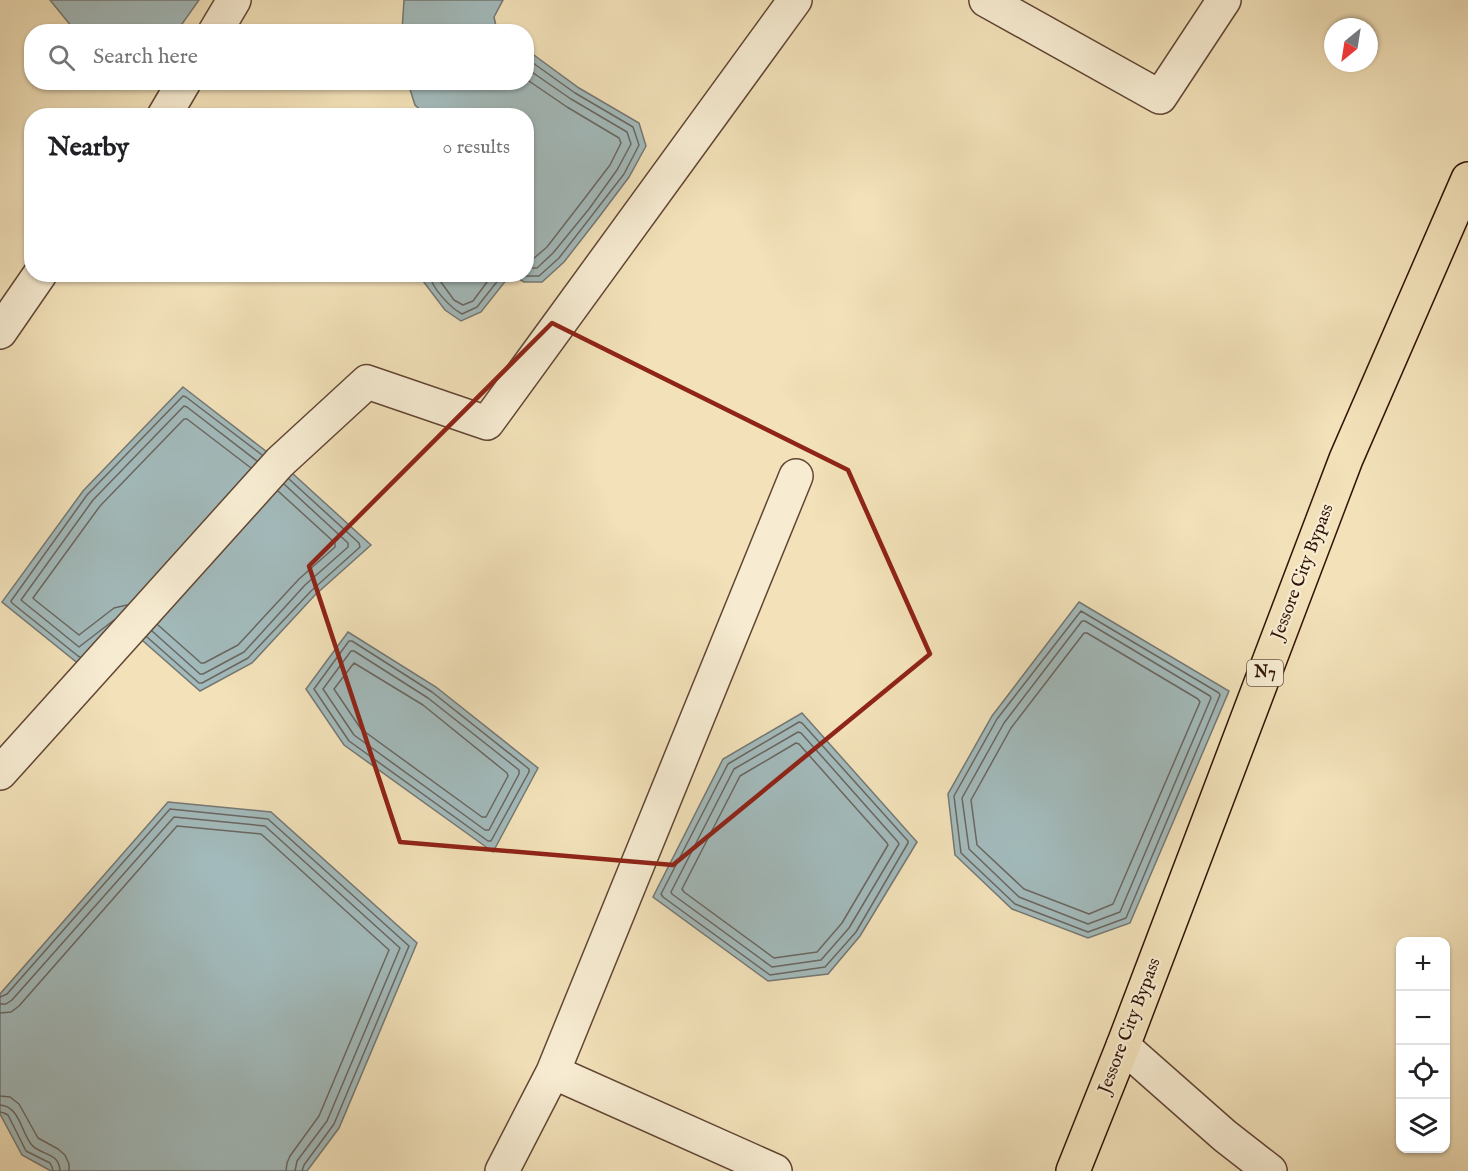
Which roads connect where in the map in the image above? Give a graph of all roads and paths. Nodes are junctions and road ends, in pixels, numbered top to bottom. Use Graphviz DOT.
graph roads {
  1 [pos="234,0"];
  2 [pos="795,0"];
  3 [pos="986,0"];
  4 [pos="1224,0"];
  5 [pos="220,24"];
  6 [pos="179,90"];
  7 [pos="169,108"];
  8 [pos="1468,179"];
  9 [pos="34,282"];
  10 [pos="0,332"];
  11 [pos="796,476"];
  12 [pos="0,773"];
  13 [pos="1123,1046"];
  14 [pos="554,1072"];
  15 [pos="502,1171"];
  16 [pos="775,1171"];
  17 [pos="1073,1171"];
  18 [pos="1270,1171"];
  1 -- 5 [label="street"];
  2 -- 12 [label="street"];
  3 -- 4 [label="street"];
  6 -- 7 [label="street"];
  8 -- 13 [label="highway, Jessore City Bypass / N7"];
  9 -- 10 [label="street"];
  11 -- 14 [label="street"];
  13 -- 17 [label="highway, Jessore City Bypass / N7"];
  13 -- 18 [label="street"];
  14 -- 15 [label="street"];
  14 -- 16 [label="street"];
}
